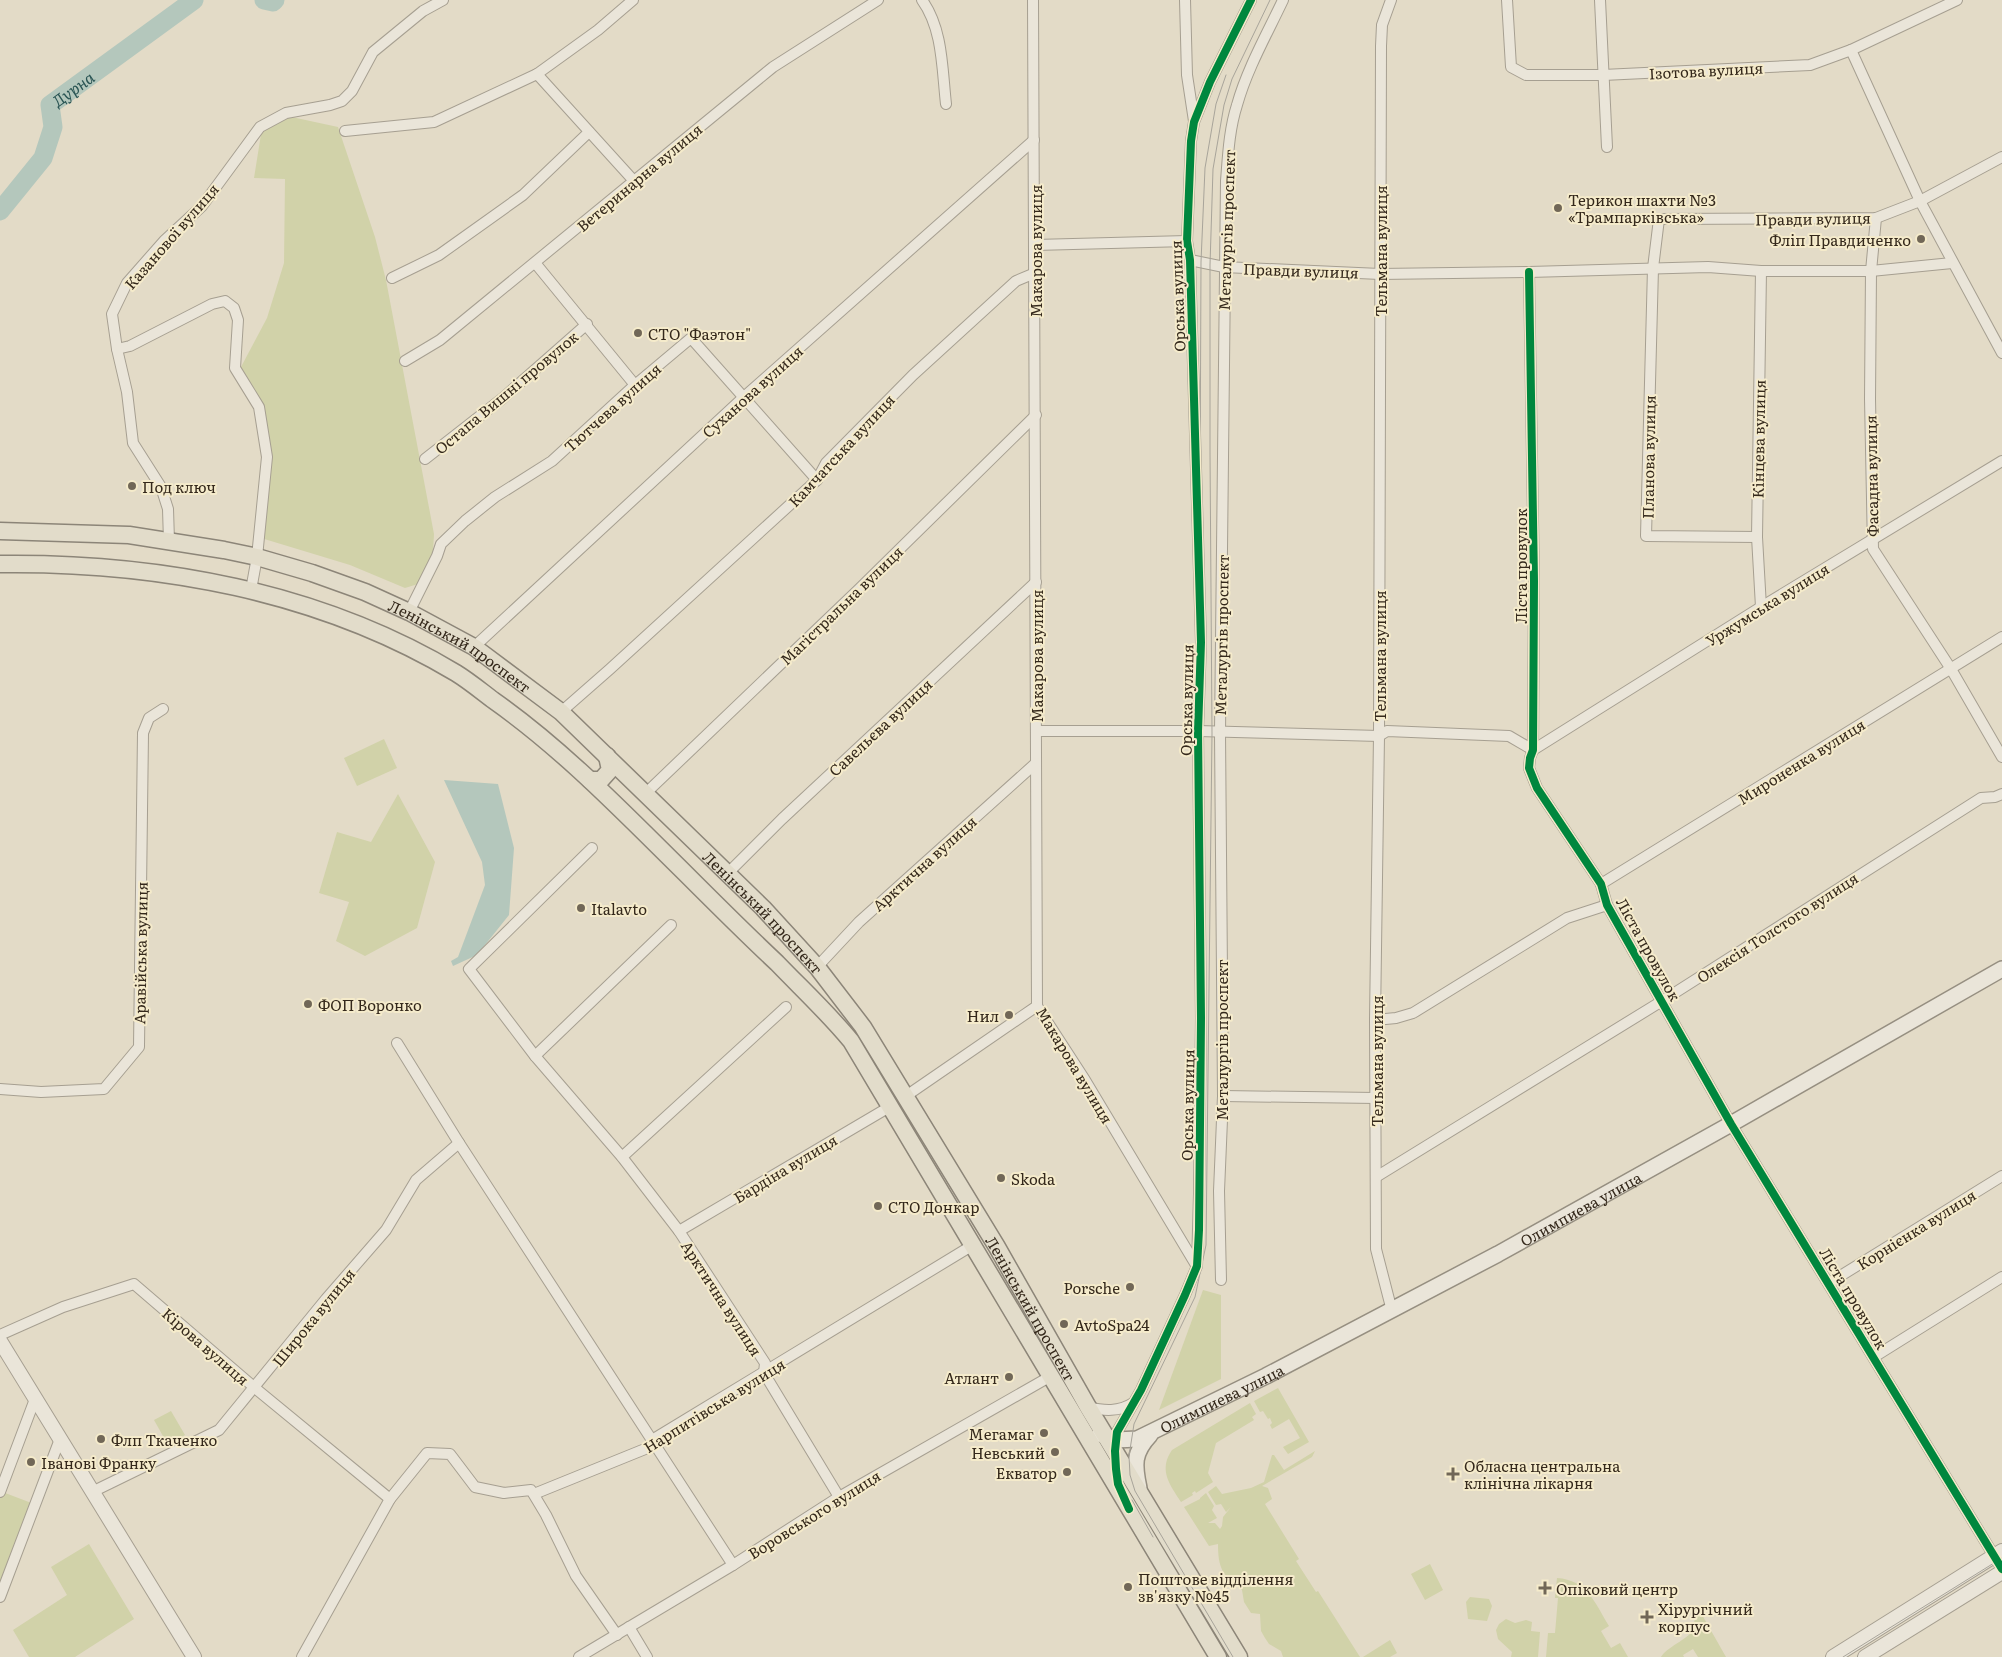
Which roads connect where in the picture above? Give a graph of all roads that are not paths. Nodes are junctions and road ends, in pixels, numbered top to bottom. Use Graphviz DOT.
graph roads {
  1 [pos="443,0"];
  2 [pos="633,0"];
  3 [pos="878,0"];
  4 [pos="922,0"];
  5 [pos="1033,0"];
  6 [pos="1185,0"];
  7 [pos="1251,0"];
  8 [pos="1283,0"];
  9 [pos="1391,0"];
  10 [pos="1507,0"];
  11 [pos="1600,0"];
  12 [pos="1956,0"];
  13 [pos="1851,50"];
  14 [pos="537,74"];
  15 [pos="1603,75"];
  16 [pos="946,104"];
  17 [pos="1194,122"];
  18 [pos="345,131"];
  19 [pos="589,132"];
  20 [pos="1034,140"];
  21 [pos="1607,147"];
  22 [pos="2002,157"];
  23 [pos="634,181"];
  24 [pos="1920,201"];
  25 [pos="1876,218"];
  26 [pos="1187,241"];
  27 [pos="1035,245"];
  28 [pos="1190,260"];
  29 [pos="1952,263"];
  30 [pos="536,264"];
  31 [pos="1224,267"];
  32 [pos="1653,268"];
  33 [pos="1761,271"];
  34 [pos="1870,271"];
  35 [pos="1529,272"];
  36 [pos="1035,274"];
  37 [pos="1380,274"];
  38 [pos="392,278"];
  39 [pos="587,324"];
  40 [pos="1999,339"];
  41 [pos="117,349"];
  42 [pos="2002,353"];
  43 [pos="405,361"];
  44 [pos="636,385"];
  45 [pos="744,397"];
  46 [pos="1036,415"];
  47 [pos="425,460"];
  48 [pos="2002,461"];
  49 [pos="817,480"];
  50 [pos="0,531"];
  51 [pos="1757,537"];
  52 [pos="1872,540"];
  53 [pos="169,541"];
  54 [pos="257,557"];
  55 [pos="0,564"];
  56 [pos="1036,582"];
  57 [pos="251,590"];
  58 [pos="1761,607"];
  59 [pos="410,612"];
  60 [pos="2002,638"];
  61 [pos="474,647"];
  62 [pos="1952,669"];
  63 [pos="163,709"];
  64 [pos="561,712"];
  65 [pos="1036,731"];
  66 [pos="1198,731"];
  67 [pos="1220,733"];
  68 [pos="1378,736"];
  69 [pos="1533,750"];
  70 [pos="607,756"];
  71 [pos="2002,757"];
  72 [pos="1036,763"];
  73 [pos="590,780"];
  74 [pos="633,781"];
  75 [pos="646,793"];
  76 [pos="2002,794"];
  77 [pos="607,796"];
  78 [pos="592,848"];
  79 [pos="726,874"];
  80 [pos="1601,884"];
  81 [pos="1607,905"];
  82 [pos="671,925"];
  83 [pos="817,968"];
  84 [pos="2002,969"];
  85 [pos="1662,1001"];
  86 [pos="786,1006"];
  87 [pos="1037,1006"];
  88 [pos="1375,1020"];
  89 [pos="397,1043"];
  90 [pos="535,1056"];
  91 [pos="0,1089"];
  92 [pos="906,1096"];
  93 [pos="1223,1096"];
  94 [pos="1376,1098"];
  95 [pos="891,1106"];
  96 [pos="1731,1124"];
  97 [pos="459,1143"];
  98 [pos="622,1157"];
  99 [pos="2002,1176"];
  100 [pos="1376,1178"];
  101 [pos="679,1231"];
  102 [pos="973,1245"];
  103 [pos="1196,1266"];
  104 [pos="2002,1277"];
  105 [pos="1221,1280"];
  106 [pos="1829,1283"];
  107 [pos="1392,1311"];
  108 [pos="0,1336"];
  109 [pos="0,1341"];
  110 [pos="1874,1357"];
  111 [pos="764,1373"];
  112 [pos="1051,1376"];
  113 [pos="255,1388"];
  114 [pos="35,1399"];
  115 [pos="1135,1401"];
  116 [pos="1070,1406"];
  117 [pos="1088,1407"];
  118 [pos="1151,1434"];
  119 [pos="60,1439"];
  120 [pos="652,1440"];
  121 [pos="1114,1440"];
  122 [pos="1139,1488"];
  123 [pos="0,1492"];
  124 [pos="92,1492"];
  125 [pos="534,1494"];
  126 [pos="839,1496"];
  127 [pos="390,1499"];
  128 [pos="1129,1509"];
  129 [pos="1998,1554"];
  130 [pos="733,1565"];
  131 [pos="2002,1571"];
  132 [pos="0,1597"];
  133 [pos="629,1627"];
  134 [pos="617,1635"];
  135 [pos="194,1657"];
  136 [pos="302,1657"];
  137 [pos="579,1657"];
  138 [pos="647,1657"];
  139 [pos="1218,1657"];
  140 [pos="1239,1657"];
  141 [pos="1832,1657"];
  142 [pos="1865,1657"];
  1 -- 41 [label="street, Казанової вулиця"];
  2 -- 14 [label="street"];
  3 -- 23 [label="street, Ветеринарна вулиця"];
  4 -- 16 [label="street"];
  5 -- 20 [label="street, Макарова вулиця"];
  6 -- 17 [label="street, Орська вулиця"];
  7 -- 17 [label="street, Орська вулиця"];
  8 -- 31 [label="street, Металургів проспект"];
  9 -- 37 [label="street, Тельмана вулиця"];
  10 -- 15 [label="street, Ізотова вулиця"];
  11 -- 15 [label="street"];
  12 -- 13 [label="street, Ізотова вулиця"];
  13 -- 15 [label="street, Ізотова вулиця"];
  13 -- 24 [label="street"];
  14 -- 18 [label="street"];
  14 -- 19 [label="street"];
  15 -- 21 [label="street"];
  17 -- 26 [label="street, Орська вулиця"];
  19 -- 23 [label="street"];
  19 -- 38 [label="street"];
  20 -- 27 [label="street, Макарова вулиця"];
  20 -- 45 [label="street, Суханова вулиця"];
  22 -- 24 [label="street, Правди вулиця"];
  23 -- 30 [label="street, Ветеринарна вулиця"];
  24 -- 25 [label="street, Правди вулиця"];
  24 -- 29 [label="street"];
  25 -- 32 [label="street, Правди вулиця"];
  25 -- 34 [label="street, Фасадна вулиця"];
  26 -- 27 [label="street"];
  26 -- 28 [label="street, Орська вулиця"];
  27 -- 36 [label="street, Макарова вулиця"];
  28 -- 31 [label="street, Правди вулиця"];
  28 -- 66 [label="street, Орська вулиця"];
  29 -- 34 [label="street, Правди вулиця"];
  29 -- 40 [label="street"];
  30 -- 39 [label="street, Остапа Вишні провулок"];
  30 -- 43 [label="street, Ветеринарна вулиця"];
  31 -- 37 [label="street, Правди вулиця"];
  31 -- 67 [label="street, Металургів проспект"];
  32 -- 33 [label="street, Правди вулиця"];
  32 -- 35 [label="street, Правди вулиця"];
  32 -- 51 [label="street, Планова вулиця"];
  33 -- 34 [label="street, Правди вулиця"];
  33 -- 51 [label="street, Кінцева вулиця"];
  34 -- 52 [label="street, Фасадна вулиця"];
  35 -- 37 [label="street, Правди вулиця"];
  35 -- 69 [label="street, Ліста провулок"];
  36 -- 46 [label="street, Макарова вулиця"];
  36 -- 49 [label="street, Камчатська вулиця"];
  37 -- 68 [label="street, Тельмана вулиця"];
  39 -- 44 [label="street, Остапа Вишні провулок"];
  39 -- 47 [label="street, Остапа Вишні провулок"];
  40 -- 42 [label="street"];
  41 -- 53 [label="street, Казанової вулиця"];
  41 -- 54 [label="street"];
  44 -- 45 [label="street, Тютчева вулиця"];
  44 -- 59 [label="street, Тютчева вулиця"];
  45 -- 49 [label="street, Тютчева вулиця"];
  45 -- 61 [label="street, Суханова вулиця"];
  46 -- 56 [label="street, Макарова вулиця"];
  46 -- 75 [label="street, Магістральна вулиця"];
  48 -- 52 [label="street, Уржумська вулиця"];
  49 -- 64 [label="street, Камчатська вулиця"];
  50 -- 53 [label="main road, Ленінський проспект"];
  51 -- 58 [label="street, Кінцева вулиця"];
  52 -- 58 [label="street, Уржумська вулиця"];
  52 -- 62 [label="street, Фасадна вулиця"];
  53 -- 54 [label="main road, Ленінський проспект"];
  54 -- 57 [label="street"];
  54 -- 59 [label="main road, Ленінський проспект"];
  55 -- 57 [label="main road, Ленінський проспект"];
  56 -- 65 [label="street, Макарова вулиця"];
  56 -- 79 [label="street, Савельєва вулиця"];
  57 -- 73 [label="main road, Ленінський проспект"];
  58 -- 69 [label="street, Уржумська вулиця"];
  59 -- 61 [label="main road, Ленінський проспект"];
  60 -- 62 [label="street, Мироненка вулиця"];
  61 -- 64 [label="main road, Ленінський проспект"];
  62 -- 71 [label="street, Фасадна вулиця"];
  62 -- 80 [label="street, Мироненка вулиця"];
  63 -- 91 [label="street, Аравійська вулиця"];
  64 -- 70 [label="main road, Ленінський проспект"];
  65 -- 66 [label="street"];
  65 -- 72 [label="street, Макарова вулиця"];
  66 -- 67 [label="street"];
  66 -- 103 [label="street, Орська вулиця"];
  67 -- 68 [label="street"];
  67 -- 93 [label="street, Металургів проспект"];
  68 -- 69 [label="street"];
  68 -- 88 [label="street, Тельмана вулиця"];
  69 -- 80 [label="street, Ліста провулок"];
  70 -- 73 [label="main road"];
  70 -- 74 [label="main road, Ленінський проспект"];
  72 -- 83 [label="street, Арктична вулиця"];
  72 -- 87 [label="street, Макарова вулиця"];
  73 -- 77 [label="main road, Ленінський проспект"];
  74 -- 75 [label="main road, Ленінський проспект"];
  74 -- 77 [label="main road"];
  75 -- 79 [label="main road, Ленінський проспект"];
  76 -- 85 [label="street, Олексія Толстого вулиця"];
  77 -- 95 [label="main road, Ленінський проспект"];
  78 -- 90 [label="street, Арктична вулиця"];
  79 -- 83 [label="main road, Ленінський проспект"];
  80 -- 81 [label="street, Ліста провулок"];
  81 -- 85 [label="street, Ліста провулок"];
  81 -- 88 [label="street"];
  82 -- 90 [label="street"];
  83 -- 92 [label="main road, Ленінський проспект"];
  84 -- 96 [label="main road, Олимпиева улица"];
  85 -- 96 [label="street, Ліста провулок"];
  85 -- 100 [label="street, Олексія Толстого вулиця"];
  86 -- 98 [label="street"];
  87 -- 92 [label="street"];
  87 -- 103 [label="street, Макарова вулиця"];
  88 -- 94 [label="street, Тельмана вулиця"];
  89 -- 97 [label="street"];
  90 -- 98 [label="street, Арктична вулиця"];
  92 -- 117 [label="main road, Ленінський проспект"];
  93 -- 94 [label="street"];
  93 -- 105 [label="street, Металургів проспект"];
  94 -- 100 [label="street, Тельмана вулиця"];
  95 -- 101 [label="street, Бардіна вулиця"];
  95 -- 102 [label="main road, Ленінський проспект"];
  96 -- 106 [label="street, Ліста провулок"];
  96 -- 107 [label="main road, Олимпиева улица"];
  97 -- 113 [label="street, Широка вулиця"];
  97 -- 120 [label="street"];
  98 -- 101 [label="street, Арктична вулиця"];
  99 -- 106 [label="street, Корнієнка вулиця"];
  100 -- 107 [label="street, Тельмана вулиця"];
  101 -- 111 [label="street, Арктична вулиця"];
  102 -- 111 [label="street, Нарпитівська вулиця"];
  102 -- 112 [label="main road, Ленінський проспект"];
  103 -- 115 [label="street, Орська вулиця"];
  104 -- 110 [label="street"];
  106 -- 110 [label="street, Ліста провулок"];
  107 -- 118 [label="main road, Олимпиева улица"];
  108 -- 113 [label="street, Кірова вулиця"];
  109 -- 114 [label="street"];
  110 -- 129 [label="street, Ліста провулок"];
  111 -- 120 [label="street, Нарпитівська вулиця"];
  111 -- 126 [label="street, Арктична вулиця"];
  112 -- 116 [label="main road, Ленінський проспект"];
  112 -- 126 [label="street, Воровського вулиця"];
  113 -- 124 [label="street, Широка вулиця"];
  113 -- 127 [label="street, Кірова вулиця"];
  114 -- 119 [label="street"];
  114 -- 123 [label="street"];
  115 -- 117 [label="street"];
  115 -- 121 [label="street, Орська вулиця"];
  116 -- 121 [label="main road"];
  116 -- 128 [label="main road, Ленінський проспект"];
  117 -- 121 [label="main road, Ленінський проспект"];
  118 -- 121 [label="main road"];
  118 -- 122 [label="main road"];
  119 -- 124 [label="street"];
  119 -- 132 [label="street"];
  120 -- 125 [label="street, Нарпитівська вулиця"];
  120 -- 130 [label="street"];
  121 -- 122 [label="main road, Ленінський проспект"];
  121 -- 128 [label="street"];
  122 -- 140 [label="main road, Ленінський проспект"];
  124 -- 135 [label="street"];
  125 -- 127 [label="street"];
  125 -- 134 [label="street"];
  126 -- 130 [label="street, Воровського вулиця"];
  127 -- 136 [label="street"];
  128 -- 139 [label="main road, Ленінський проспект"];
  129 -- 131 [label="street, Ліста провулок"];
  129 -- 141 [label="street"];
  130 -- 133 [label="street, Воровського вулиця"];
  131 -- 142 [label="street"];
  133 -- 134 [label="street, Воровського вулиця"];
  133 -- 138 [label="street"];
  134 -- 137 [label="street, Воровського вулиця"];
}
